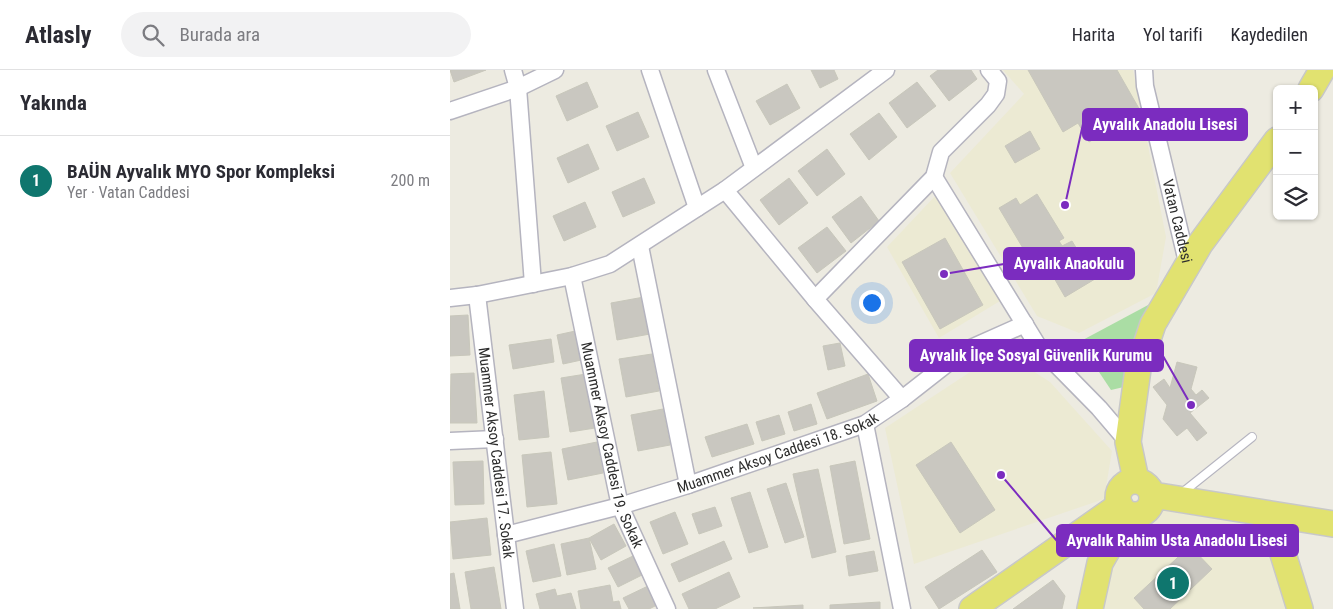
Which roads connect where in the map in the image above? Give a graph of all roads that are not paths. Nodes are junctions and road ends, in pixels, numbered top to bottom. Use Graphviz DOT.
graph roads {
  1 [pos="513,70"];
  2 [pos="555,70"];
  3 [pos="650,70"];
  4 [pos="716,70"];
  5 [pos="886,70"];
  6 [pos="989,70"];
  7 [pos="1144,70"];
  8 [pos="1322,70"];
  9 [pos="1313,85"];
  10 [pos="518,88"];
  11 [pos="450,111"];
  12 [pos="1273,145"];
  13 [pos="754,168"];
  14 [pos="934,177"];
  15 [pos="724,190"];
  16 [pos="697,208"];
  17 [pos="640,246"];
  18 [pos="1188,266"];
  19 [pos="572,276"];
  20 [pos="533,284"];
  21 [pos="477,295"];
  22 [pos="450,298"];
  23 [pos="815,299"];
  24 [pos="1025,324"];
  25 [pos="902,399"];
  26 [pos="865,424"];
  27 [pos="1252,437"];
  28 [pos="495,439"];
  29 [pos="450,442"];
  30 [pos="1128,442"];
  31 [pos="688,485"];
  32 [pos="1154,492"];
  33 [pos="620,506"];
  34 [pos="1124,510"];
  35 [pos="1271,515"];
  36 [pos="1333,524"];
  37 [pos="506,535"];
  38 [pos="515,609"];
  39 [pos="667,609"];
  40 [pos="902,609"];
  41 [pos="972,609"];
  42 [pos="1090,609"];
  43 [pos="1300,609"];
  1 -- 10 [label="street"];
  2 -- 10 [label="street"];
  3 -- 16 [label="street"];
  4 -- 13 [label="street"];
  5 -- 13 [label="street"];
  6 -- 14 [label="street"];
  7 -- 18 [label="street, Vatan Caddesi"];
  8 -- 9 [label="main road"];
  10 -- 11 [label="street"];
  10 -- 20 [label="street"];
  12 -- 18 [label="main road"];
  13 -- 15 [label="street"];
  14 -- 23 [label="street"];
  14 -- 24 [label="street"];
  15 -- 16 [label="street"];
  15 -- 23 [label="street"];
  16 -- 17 [label="street"];
  17 -- 19 [label="street"];
  17 -- 31 [label="street"];
  18 -- 30 [label="main road, Vatan Caddesi"];
  19 -- 20 [label="street"];
  19 -- 33 [label="street, Muammer Aksoy Caddesi 19. Sokak"];
  20 -- 21 [label="street"];
  21 -- 22 [label="street"];
  21 -- 28 [label="street, Muammer Aksoy Caddesi 17. Sokak"];
  23 -- 25 [label="street"];
  24 -- 25 [label="street, Muammer Aksoy Caddesi 18. Sokak"];
  24 -- 30 [label="street"];
  25 -- 26 [label="street, Muammer Aksoy Caddesi 18. Sokak"];
  26 -- 31 [label="street, Muammer Aksoy Caddesi 18. Sokak"];
  26 -- 40 [label="street"];
  27 -- 32 [label="lane"];
  28 -- 29 [label="street"];
  28 -- 37 [label="street, Muammer Aksoy Caddesi 17. Sokak"];
  30 -- 32 [label="main road, Vatan Caddesi"];
  31 -- 33 [label="street, Muammer Aksoy Caddesi 18. Sokak"];
  32 -- 34 [label="main road"];
  32 -- 35 [label="main road"];
  33 -- 37 [label="street, Muammer Aksoy Caddesi 18. Sokak"];
  33 -- 39 [label="street, Muammer Aksoy Caddesi 19. Sokak"];
  34 -- 41 [label="main road"];
  34 -- 42 [label="main road"];
  35 -- 36 [label="main road"];
  35 -- 43 [label="main road"];
  37 -- 38 [label="street, Muammer Aksoy Caddesi 17. Sokak"];
}
